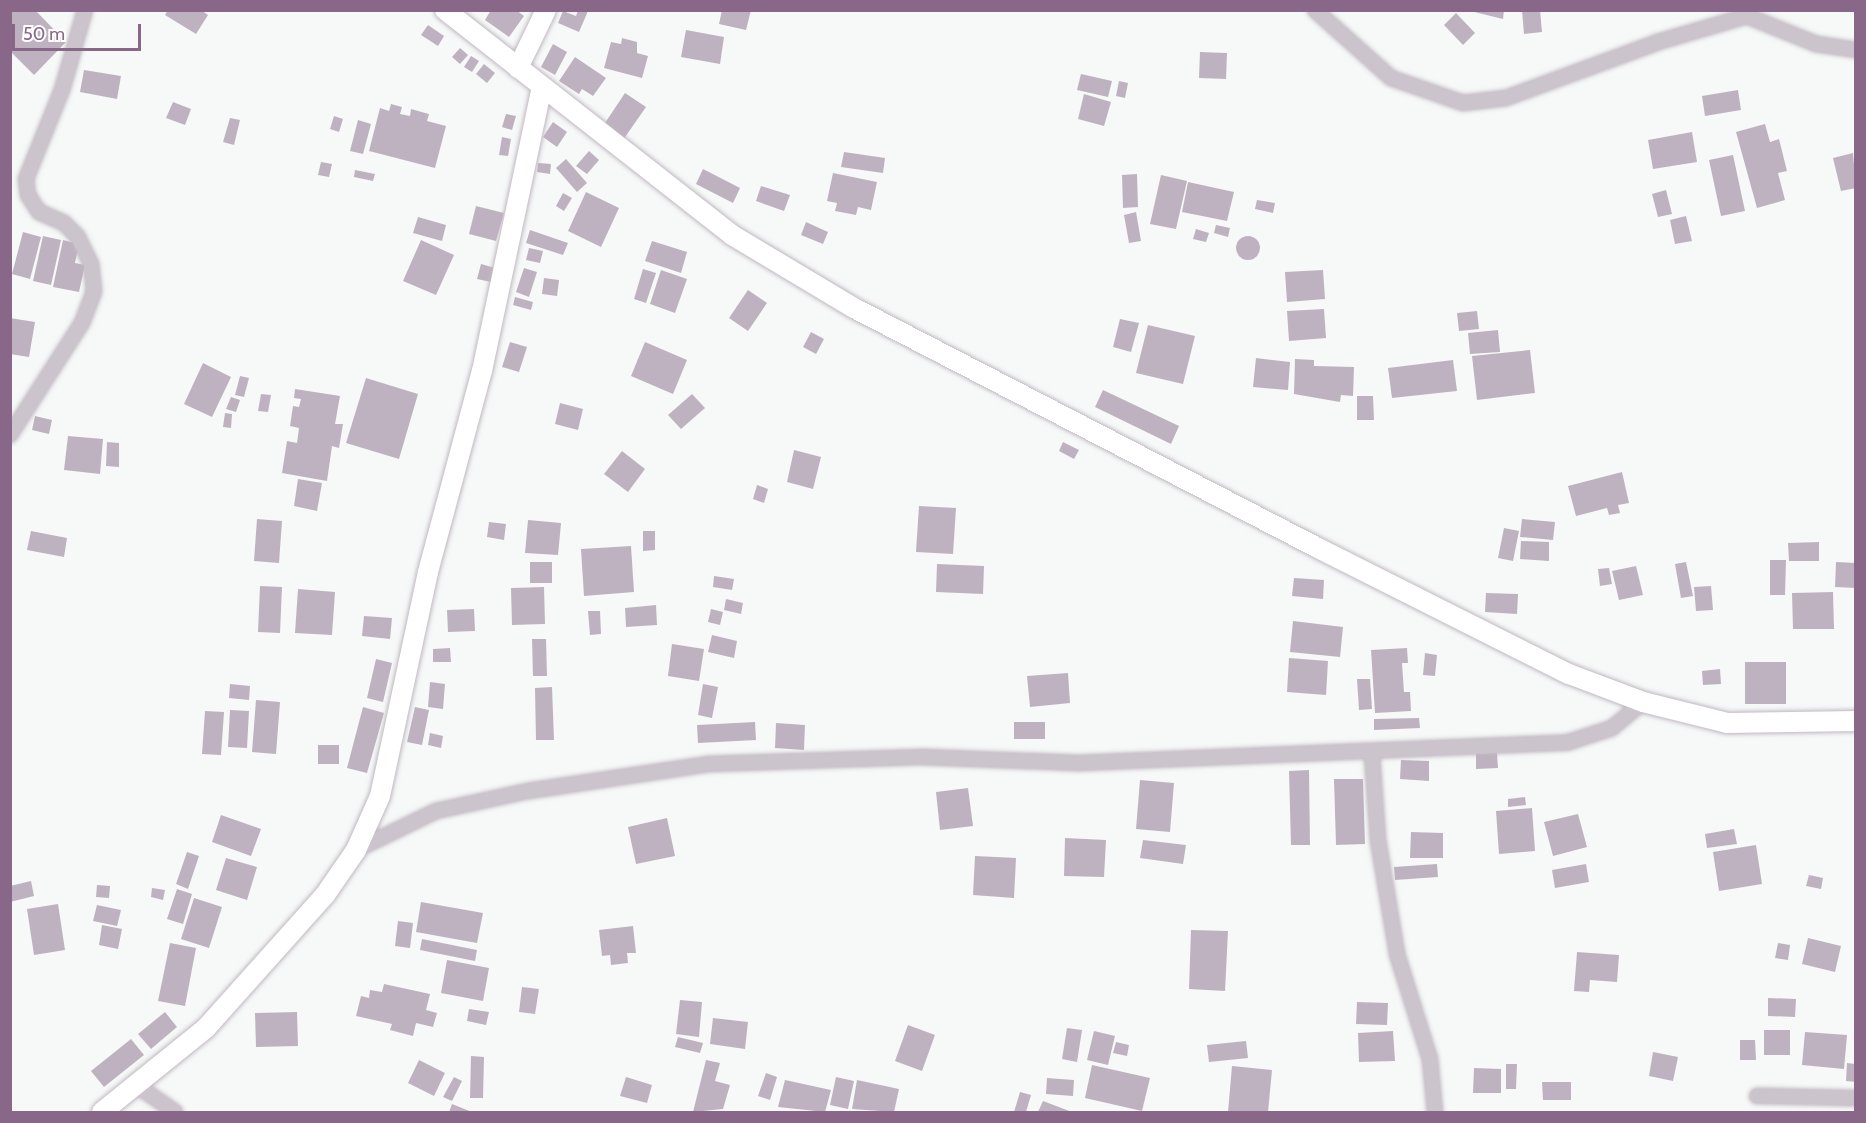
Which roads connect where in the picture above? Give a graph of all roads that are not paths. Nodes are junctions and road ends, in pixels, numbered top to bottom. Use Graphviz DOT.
graph roads {
  1 [pos="85,10"];
  2 [pos="445,10"];
  3 [pos="546,10"];
  4 [pos="1315,10"];
  5 [pos="1856,50"];
  6 [pos="519,68"];
  7 [pos="542,87"];
  8 [pos="10,435"];
  9 [pos="1643,702"];
  10 [pos="1856,721"];
  11 [pos="1371,753"];
  12 [pos="356,849"];
  13 [pos="139,1087"];
  14 [pos="1757,1096"];
  15 [pos="1856,1098"];
  16 [pos="102,1113"];
  17 [pos="175,1113"];
  18 [pos="1435,1113"];
  1 -- 8 [label="street"];
  2 -- 6 [label="main road"];
  3 -- 6 [label="main road"];
  4 -- 5 [label="street"];
  6 -- 7 [label="main road"];
  7 -- 9 [label="main road"];
  7 -- 12 [label="main road"];
  9 -- 10 [label="main road"];
  9 -- 11 [label="street"];
  11 -- 12 [label="street"];
  11 -- 18 [label="street"];
  12 -- 13 [label="main road"];
  13 -- 16 [label="main road"];
  13 -- 17 [label="street"];
  14 -- 15 [label="street"];
}
